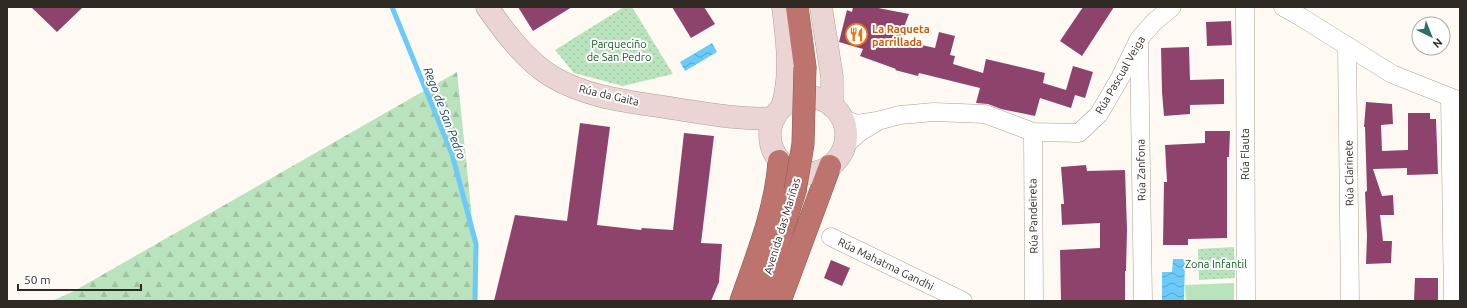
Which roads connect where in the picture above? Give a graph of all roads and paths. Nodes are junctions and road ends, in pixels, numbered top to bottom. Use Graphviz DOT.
graph roads {
  1 [pos="487,7"];
  2 [pos="783,7"];
  3 [pos="798,7"];
  4 [pos="821,7"];
  5 [pos="1172,7"];
  6 [pos="1245,7"];
  7 [pos="1283,7"];
  8 [pos="1139,39"];
  9 [pos="1348,46"];
  10 [pos="1455,99"];
  11 [pos="778,113"];
  12 [pos="837,113"];
  13 [pos="740,119"];
  14 [pos="877,121"];
  15 [pos="1033,132"];
  16 [pos="844,145"];
  17 [pos="775,152"];
  18 [pos="830,166"];
  19 [pos="831,237"];
  20 [pos="741,301"];
  21 [pos="758,301"];
  22 [pos="780,301"];
  23 [pos="963,301"];
  24 [pos="1034,301"];
  25 [pos="1143,301"];
  26 [pos="1246,301"];
  27 [pos="1350,301"];
  28 [pos="1453,301"];
  1 -- 13 [label="street, Rúa da Gaita"];
  2 -- 11 [label="street"];
  3 -- 21 [label="highway, Avenida das Mariñas, bridge"];
  4 -- 12 [label="street"];
  5 -- 8 [label="street, Rúa Pascual Veiga"];
  6 -- 26 [label="street, Rúa Flauta"];
  7 -- 9 [label="street"];
  8 -- 15 [label="street, Rúa Pascual Veiga"];
  8 -- 25 [label="street, Rúa Zanfona"];
  9 -- 10 [label="street"];
  9 -- 27 [label="street, Rúa Clarinete"];
  10 -- 28 [label="street"];
  11 -- 12 [label="street"];
  11 -- 13 [label="street, Rúa da Gaita"];
  11 -- 17 [label="street"];
  12 -- 14 [label="street, Rúa Pascual Veiga"];
  12 -- 16 [label="street"];
  13 -- 17 [label="street, Rúa da Gaita"];
  14 -- 15 [label="street, Rúa Pascual Veiga"];
  14 -- 16 [label="street, Rúa Pascual Veiga"];
  15 -- 24 [label="street, Rúa Pandeireta"];
  16 -- 18 [label="street"];
  17 -- 18 [label="street"];
  17 -- 20 [label="highway"];
  18 -- 22 [label="highway"];
  19 -- 23 [label="street, Rúa Mahatma Gandhi"];
}
